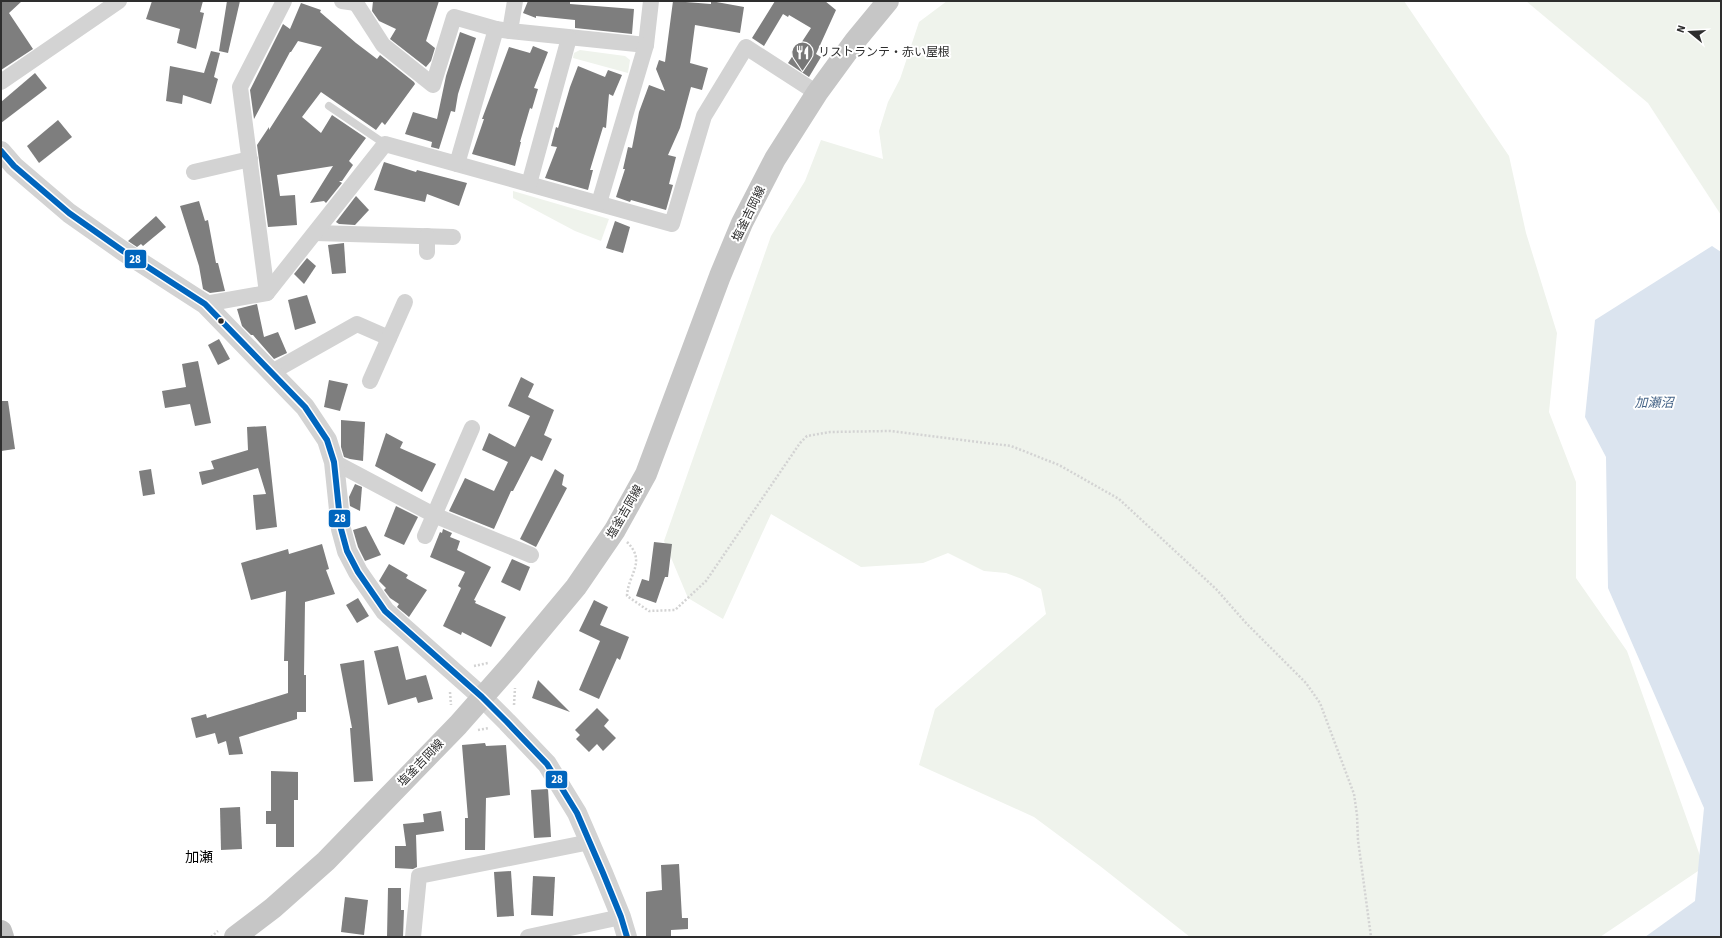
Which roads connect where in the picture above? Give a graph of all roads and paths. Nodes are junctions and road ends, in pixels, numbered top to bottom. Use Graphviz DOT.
graph roads {
  1 [pos="119,1"];
  2 [pos="284,1"];
  3 [pos="514,1"];
  4 [pos="651,1"];
  5 [pos="888,1"];
  6 [pos="351,2"];
  7 [pos="503,30"];
  8 [pos="569,38"];
  9 [pos="646,46"];
  10 [pos="1,82"];
  11 [pos="817,93"];
  12 [pos="329,106"];
  13 [pos="385,144"];
  14 [pos="1,151"];
  15 [pos="250,158"];
  16 [pos="457,164"];
  17 [pos="194,172"];
  18 [pos="529,184"];
  19 [pos="599,203"];
  20 [pos="315,233"];
  21 [pos="453,237"];
  22 [pos="267,293"];
  23 [pos="405,302"];
  24 [pos="205,304"];
  25 [pos="389,338"];
  26 [pos="272,372"];
  27 [pos="370,381"];
  28 [pos="472,428"];
  29 [pos="334,462"];
  30 [pos="434,515"];
  31 [pos="615,530"];
  32 [pos="425,536"];
  33 [pos="531,555"];
  34 [pos="494,661"];
  35 [pos="471,667"];
  36 [pos="515,686"];
  37 [pos="450,688"];
  38 [pos="482,697"];
  39 [pos="451,708"];
  40 [pos="518,711"];
  41 [pos="493,727"];
  42 [pos="474,730"];
  43 [pos="590,842"];
  44 [pos="621,917"];
  45 [pos="1,931"];
  46 [pos="3,937"];
  47 [pos="235,937"];
  48 [pos="414,937"];
  49 [pos="528,937"];
  50 [pos="626,937"];
  51 [pos="1371,937"];
  1 -- 10 [label="street"];
  2 -- 15 [label="street"];
  3 -- 7 [label="street"];
  4 -- 9 [label="street"];
  5 -- 11 [label="main road, 塩釜吉岡線"];
  6 -- 7 [label="street"];
  7 -- 8 [label="street"];
  7 -- 16 [label="street"];
  8 -- 9 [label="street"];
  8 -- 18 [label="street"];
  9 -- 19 [label="street"];
  11 -- 19 [label="street"];
  11 -- 31 [label="main road, 塩釜吉岡線"];
  12 -- 13 [label="lane"];
  13 -- 16 [label="street"];
  13 -- 20 [label="street"];
  14 -- 24 [label="street"];
  15 -- 17 [label="street"];
  15 -- 22 [label="street"];
  16 -- 18 [label="street"];
  18 -- 19 [label="street"];
  20 -- 21 [label="street"];
  20 -- 22 [label="street"];
  22 -- 24 [label="street"];
  23 -- 25 [label="street"];
  24 -- 26 [label="street"];
  25 -- 26 [label="street"];
  25 -- 27 [label="street"];
  26 -- 29 [label="street"];
  28 -- 30 [label="street"];
  29 -- 30 [label="street"];
  29 -- 38 [label="street"];
  30 -- 32 [label="street"];
  30 -- 33 [label="street"];
  31 -- 38 [label="main road, 塩釜吉岡線"];
  31 -- 51 [label="path"];
  34 -- 35 [label="path"];
  36 -- 40 [label="path"];
  37 -- 39 [label="path"];
  38 -- 43 [label="street"];
  38 -- 47 [label="main road, 塩釜吉岡線"];
  41 -- 42 [label="path"];
  43 -- 44 [label="street"];
  43 -- 48 [label="street"];
  44 -- 49 [label="street"];
  44 -- 50 [label="street"];
  45 -- 46 [label="highway"];
}
